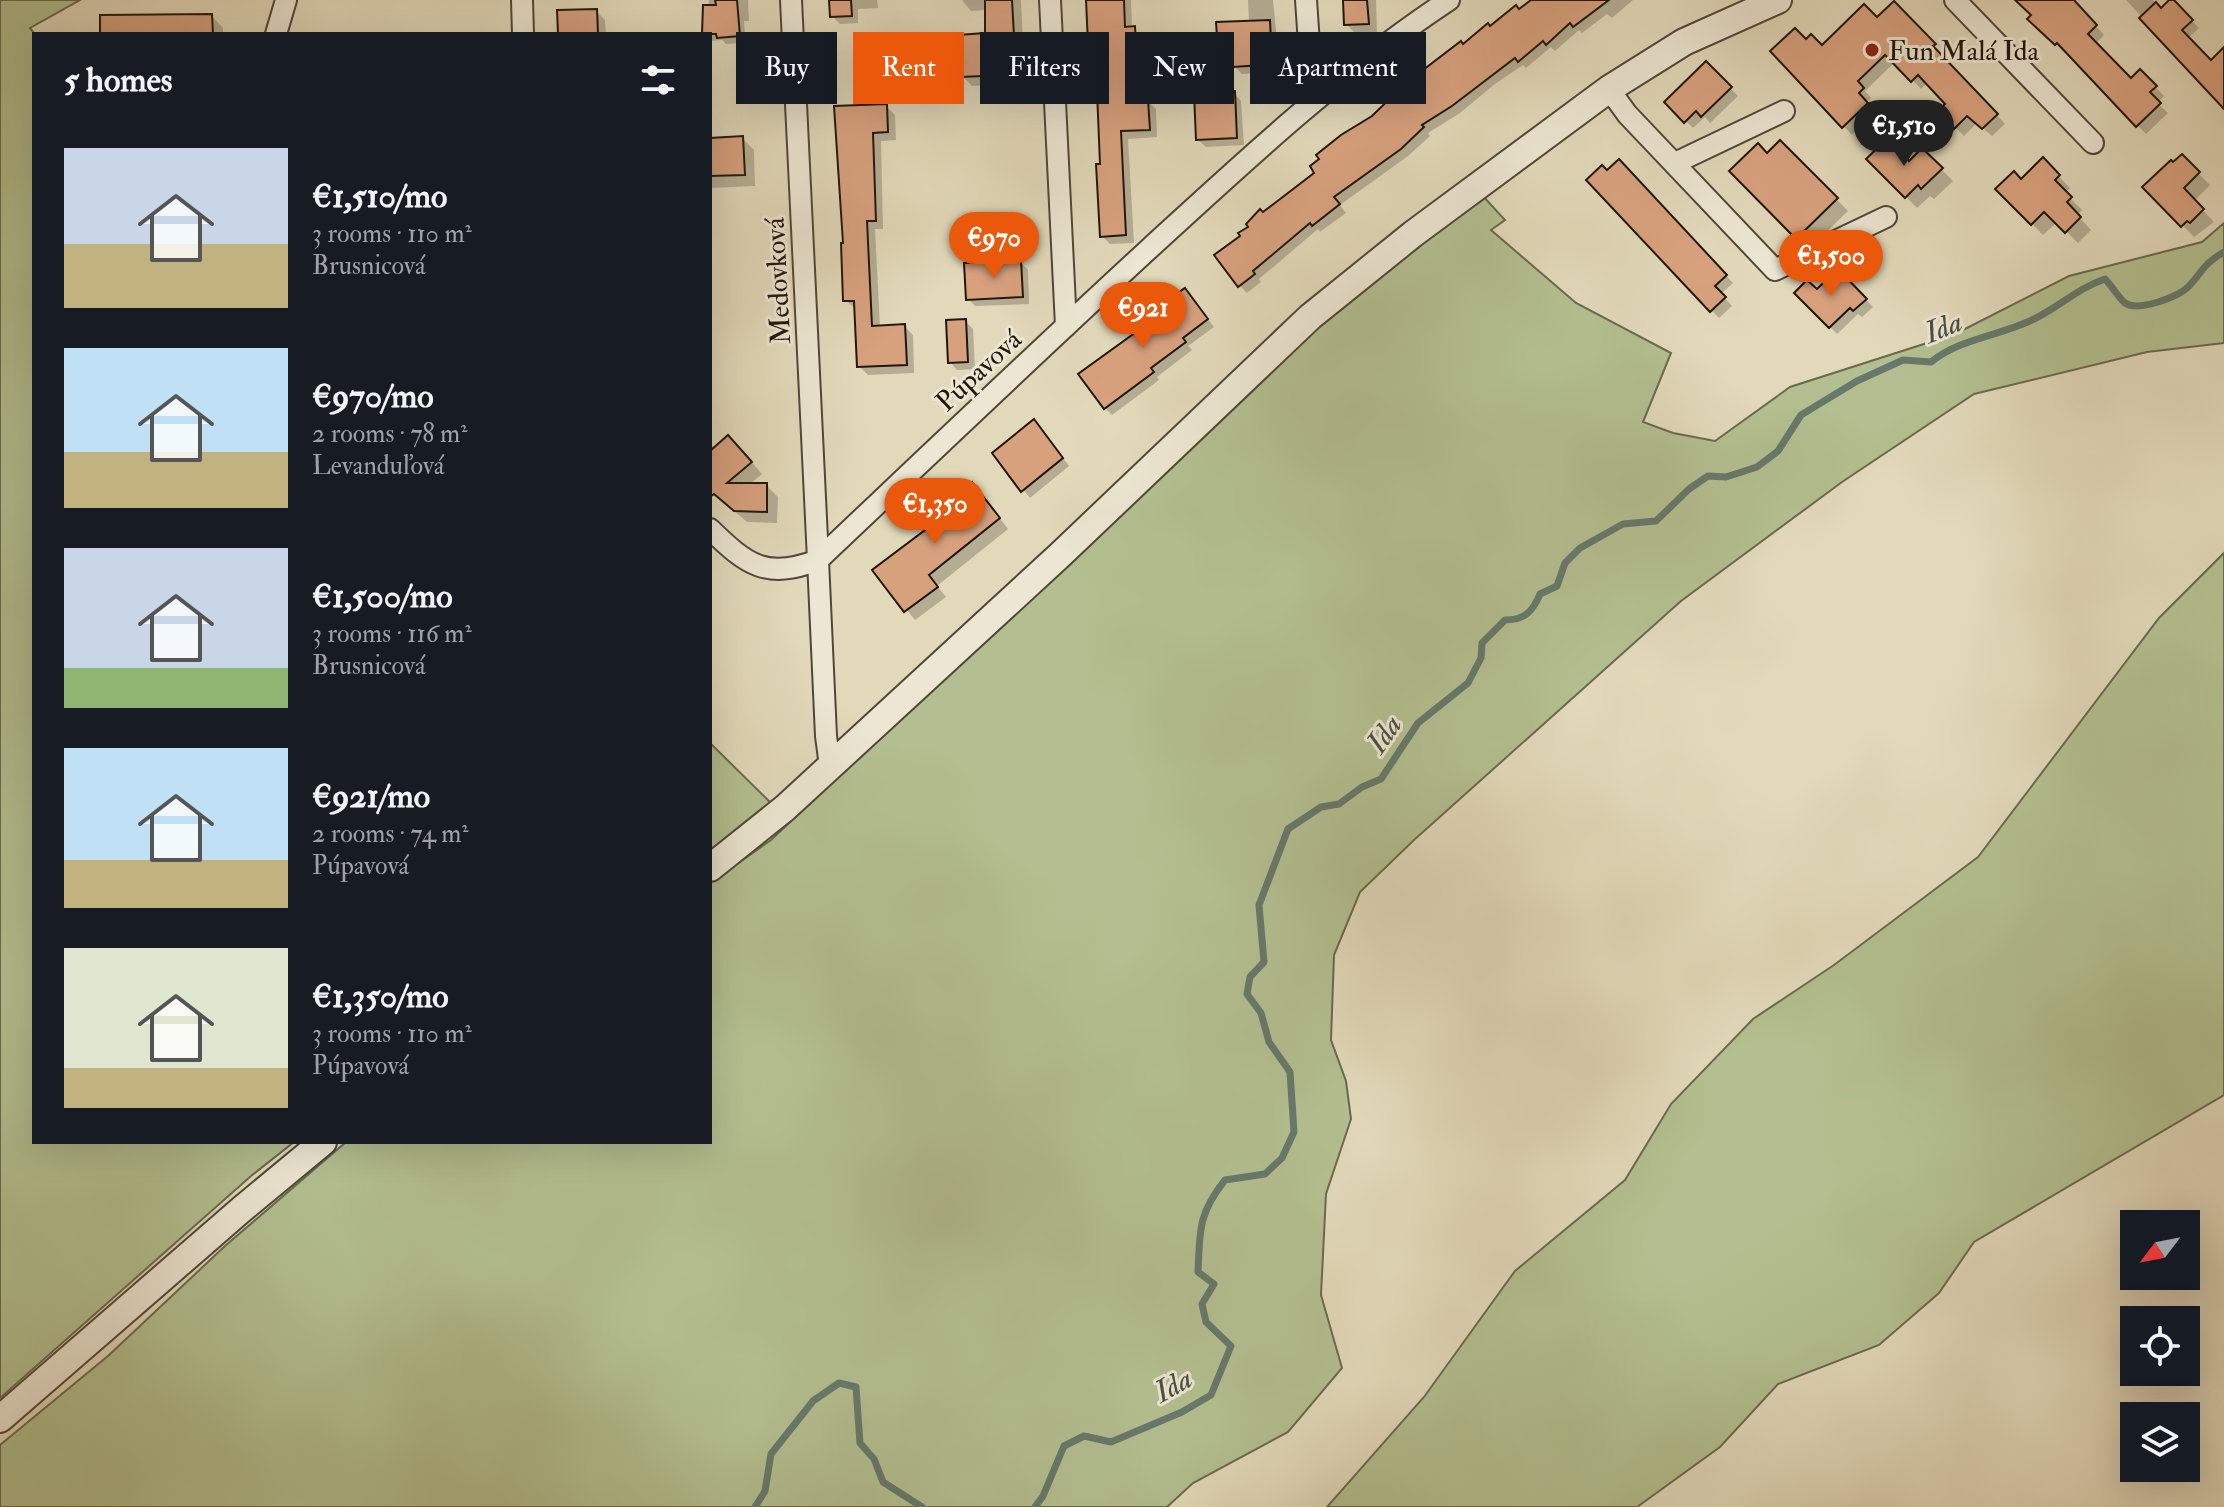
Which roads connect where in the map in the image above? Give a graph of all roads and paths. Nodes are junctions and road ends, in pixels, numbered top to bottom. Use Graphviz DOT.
graph roads {
  1 [pos="286,0"];
  2 [pos="522,0"];
  3 [pos="791,0"];
  4 [pos="1050,0"];
  5 [pos="1306,0"];
  6 [pos="1449,0"];
  7 [pos="1778,0"];
  8 [pos="1955,0"];
  9 [pos="276,32"];
  10 [pos="523,32"];
  11 [pos="1308,32"];
  12 [pos="1403,32"];
  13 [pos="1609,89"];
  14 [pos="1310,104"];
  15 [pos="1784,111"];
  16 [pos="2093,143"];
  17 [pos="1675,163"];
  18 [pos="1886,217"];
  19 [pos="1066,326"];
  20 [pos="712,531"];
  21 [pos="818,560"];
  22 [pos="830,766"];
  23 [pos="712,866"];
  24 [pos="321,1144"];
  25 [pos="0,1419"];
  1 -- 9 [label="street"];
  2 -- 10 [label="street"];
  3 -- 21 [label="street, Medovková"];
  4 -- 19 [label="street"];
  5 -- 11 [label="street"];
  6 -- 12 [label="street, Púpavová"];
  7 -- 13 [label="street"];
  8 -- 16 [label="street"];
  13 -- 17 [label="street"];
  13 -- 22 [label="street"];
  14 -- 19 [label="street, Púpavová"];
  15 -- 17 [label="street"];
  17 -- 18 [label="street"];
  19 -- 21 [label="street, Púpavová"];
  20 -- 21 [label="street"];
  21 -- 22 [label="street"];
  22 -- 23 [label="street"];
  24 -- 25 [label="street"];
}
